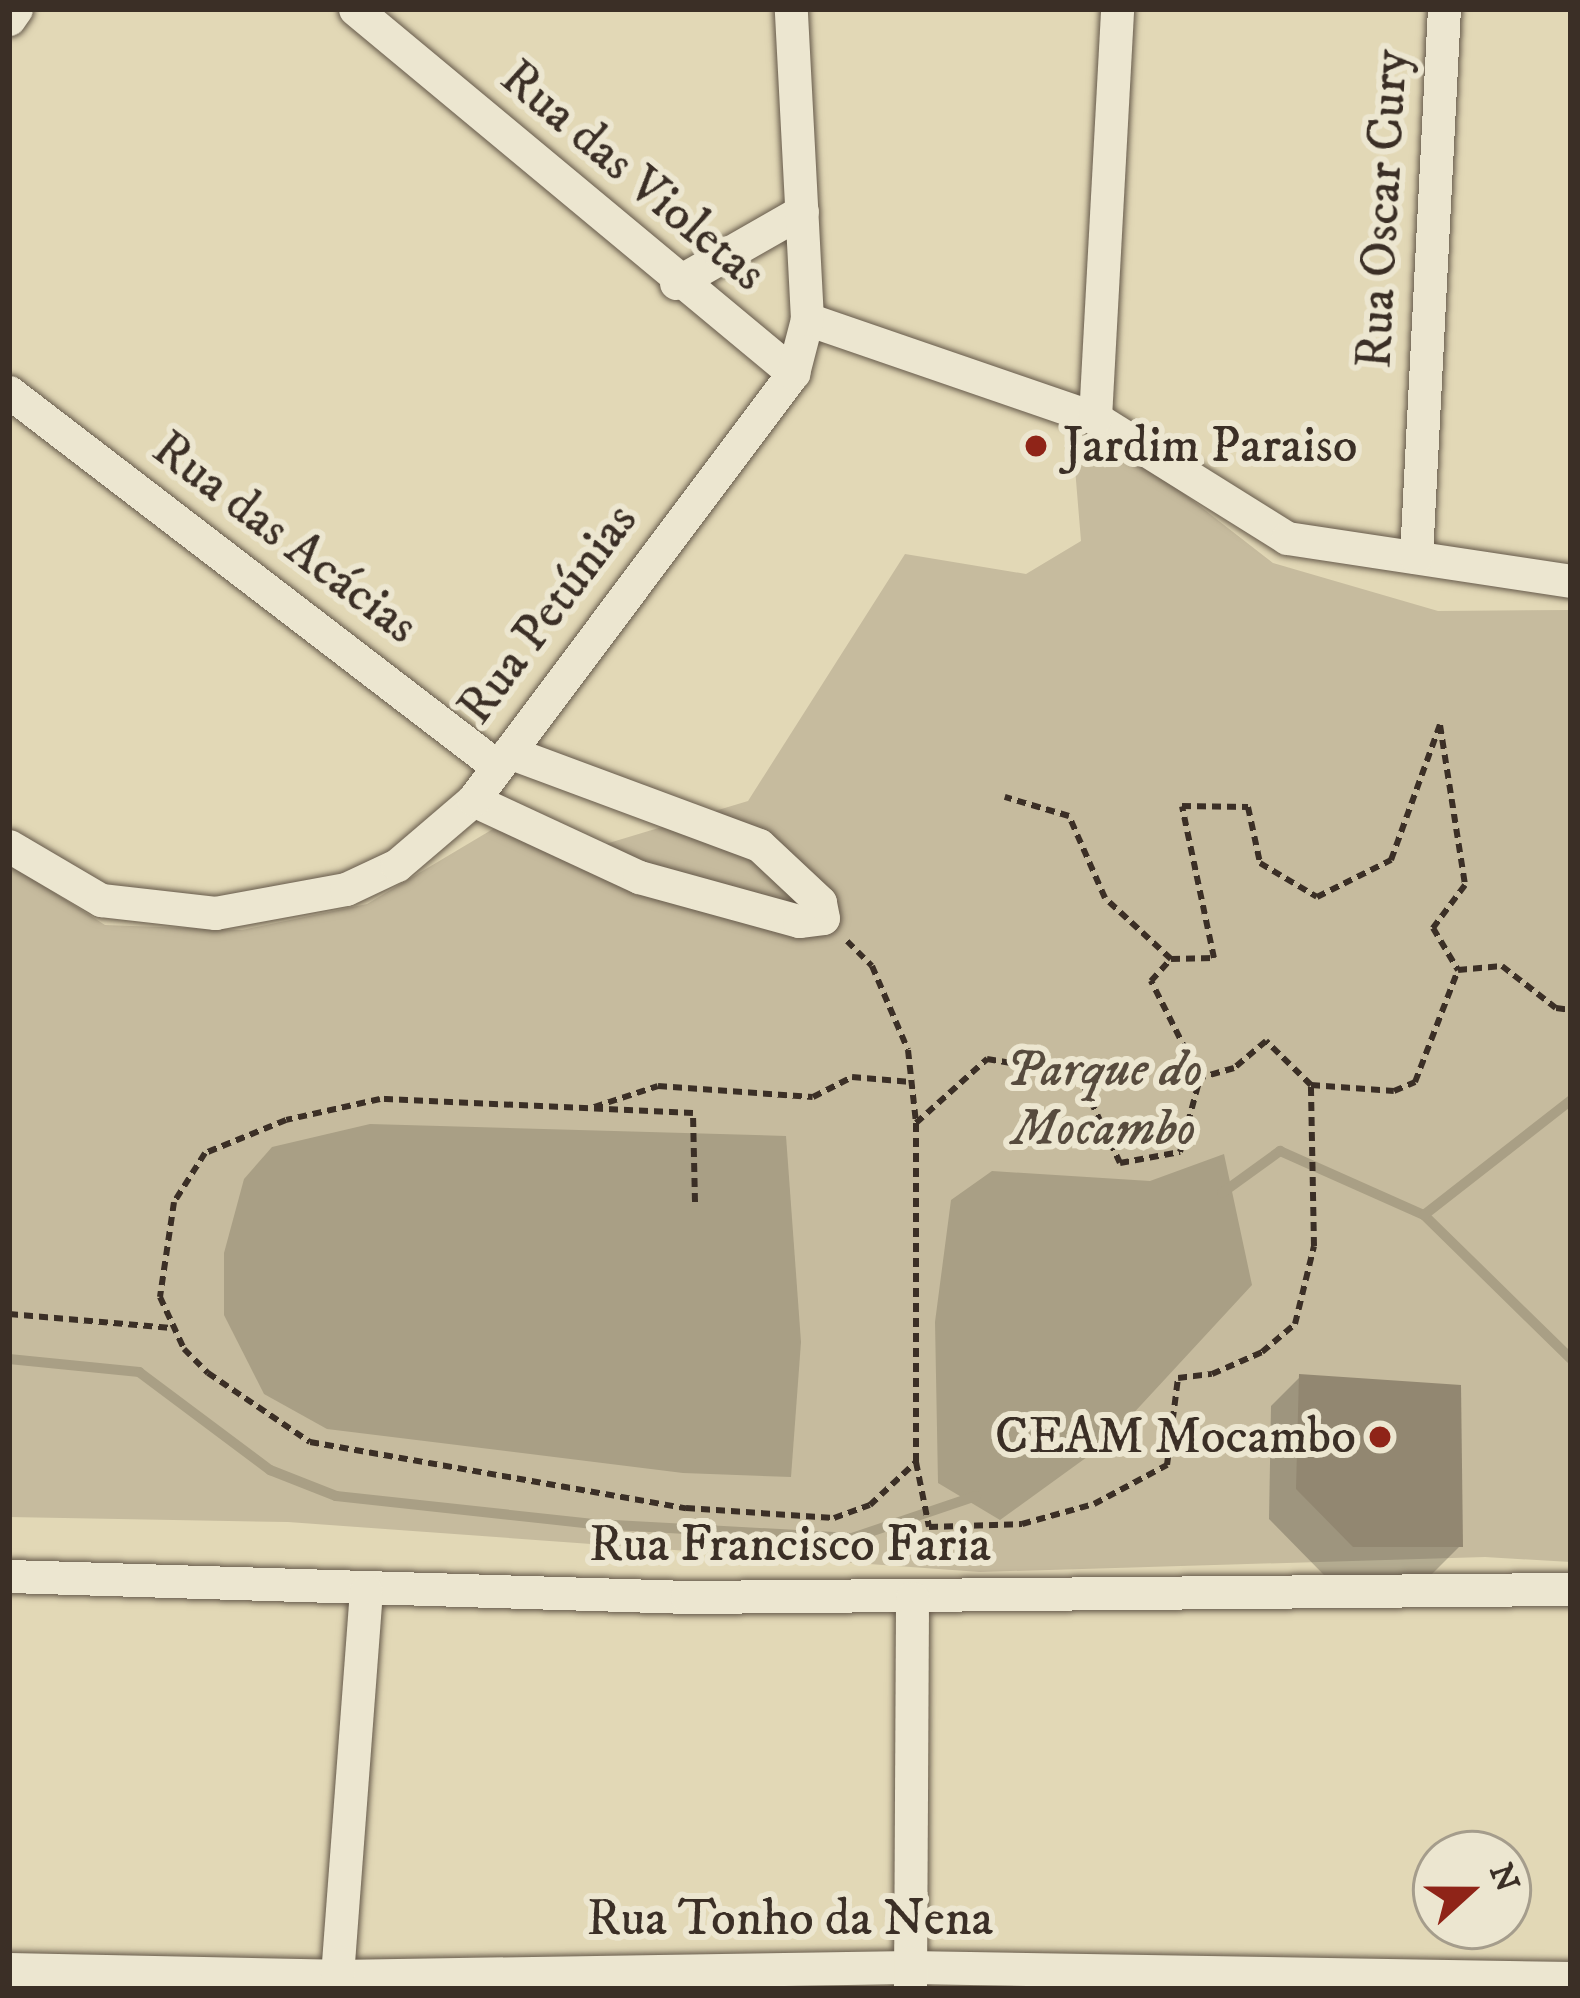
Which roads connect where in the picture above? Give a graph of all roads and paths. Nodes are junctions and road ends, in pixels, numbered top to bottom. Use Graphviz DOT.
graph roads {
  1 [pos="16,9"];
  2 [pos="355,9"];
  3 [pos="791,9"];
  4 [pos="1118,9"];
  5 [pos="1444,9"];
  6 [pos="9,19"];
  7 [pos="802,211"];
  8 [pos="676,283"];
  9 [pos="807,320"];
  10 [pos="793,373"];
  11 [pos="9,392"];
  12 [pos="1095,418"];
  13 [pos="1416,557"];
  14 [pos="1571,581"];
  15 [pos="503,759"];
  16 [pos="1005,797"];
  17 [pos="473,800"];
  18 [pos="9,846"];
  19 [pos="823,918"];
  20 [pos="1172,959"];
  21 [pos="1459,970"];
  22 [pos="1571,1010"];
  23 [pos="1200,1078"];
  24 [pos="911,1082"];
  25 [pos="1311,1085"];
  26 [pos="584,1110"];
  27 [pos="916,1124"];
  28 [pos="695,1202"];
  29 [pos="9,1314"];
  30 [pos="171,1328"];
  31 [pos="916,1462"];
  32 [pos="9,1576"];
  33 [pos="1571,1589"];
  34 [pos="366,1592"];
  35 [pos="913,1598"];
  36 [pos="9,1969"];
  37 [pos="910,1978"];
  38 [pos="1571,1978"];
  39 [pos="336,1982"];
  1 -- 6 [label="street"];
  2 -- 8 [label="street, Rua das Violetas"];
  3 -- 7 [label="street, Rua Petúnias"];
  4 -- 12 [label="street"];
  5 -- 13 [label="street, Rua Oscar Cury"];
  7 -- 8 [label="street"];
  7 -- 9 [label="street, Rua Petúnias"];
  8 -- 10 [label="street, Rua das Violetas"];
  9 -- 10 [label="street, Rua Petúnias"];
  9 -- 12 [label="street"];
  10 -- 15 [label="street, Rua Petúnias"];
  11 -- 15 [label="street, Rua das Acácias"];
  12 -- 13 [label="street"];
  13 -- 14 [label="street"];
  15 -- 17 [label="street, Rua Petúnias"];
  15 -- 19 [label="street, Rua das Acácias"];
  16 -- 20 [label="path"];
  17 -- 18 [label="street, Rua Petúnias"];
  17 -- 19 [label="street"];
  19 -- 24 [label="path"];
  20 -- 21 [label="path"];
  20 -- 23 [label="path"];
  21 -- 22 [label="path"];
  21 -- 25 [label="path"];
  23 -- 25 [label="path"];
  23 -- 27 [label="path"];
  24 -- 26 [label="path"];
  24 -- 27 [label="path"];
  25 -- 31 [label="path"];
  26 -- 28 [label="path"];
  26 -- 30 [label="path"];
  27 -- 31 [label="path"];
  29 -- 30 [label="path"];
  30 -- 31 [label="path"];
  32 -- 34 [label="street, Rua Francisco Faria"];
  33 -- 35 [label="street, Rua Francisco Faria"];
  34 -- 35 [label="street, Rua Francisco Faria"];
  34 -- 39 [label="street"];
  35 -- 37 [label="street"];
  36 -- 39 [label="street, Rua Tonho da Nena"];
  37 -- 38 [label="street, Rua Tonho da Nena"];
  37 -- 39 [label="street, Rua Tonho da Nena"];
}
